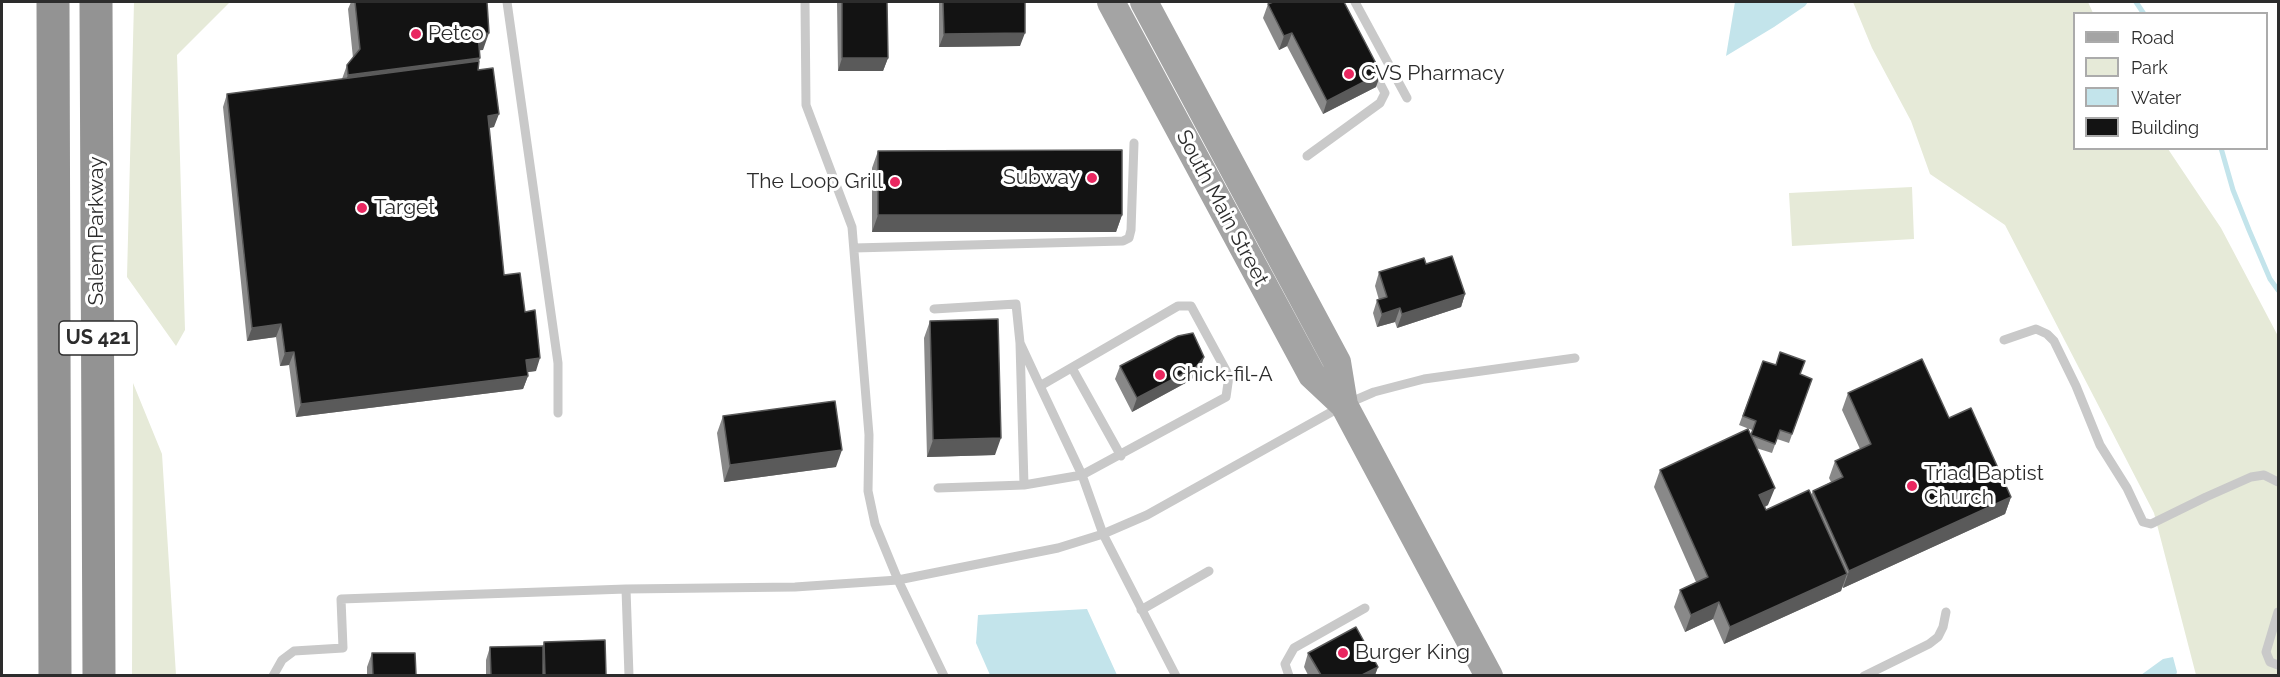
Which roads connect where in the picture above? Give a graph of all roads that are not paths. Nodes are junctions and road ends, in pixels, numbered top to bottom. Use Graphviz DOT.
graph roads {
  1 [pos="52,2"];
  2 [pos="96,2"];
  3 [pos="507,2"];
  4 [pos="805,2"];
  5 [pos="1111,2"];
  6 [pos="1144,2"];
  7 [pos="1355,2"];
  8 [pos="1369,62"];
  9 [pos="1407,98"];
  10 [pos="1134,143"];
  11 [pos="1307,156"];
  12 [pos="854,249"];
  13 [pos="934,309"];
  14 [pos="2004,340"];
  15 [pos="1020,343"];
  16 [pos="1575,358"];
  17 [pos="1072,368"];
  18 [pos="1040,386"];
  19 [pos="1344,405"];
  20 [pos="558,413"];
  21 [pos="1121,456"];
  22 [pos="1082,475"];
  23 [pos="2278,482"];
  24 [pos="1024,485"];
  25 [pos="938,488"];
  26 [pos="1103,534"];
  27 [pos="1209,571"];
  28 [pos="898,580"];
  29 [pos="626,589"];
  30 [pos="1365,608"];
  31 [pos="1142,610"];
  32 [pos="1946,612"];
  33 [pos="2278,612"];
  34 [pos="2278,665"];
  35 [pos="55,675"];
  36 [pos="99,675"];
  37 [pos="273,675"];
  38 [pos="629,675"];
  39 [pos="944,675"];
  40 [pos="1176,675"];
  41 [pos="1289,675"];
  42 [pos="1490,675"];
  43 [pos="1864,675"];
  1 -- 35 [label="highway, Salem Parkway / US 421"];
  2 -- 36 [label="highway, Salem Parkway / US 421"];
  3 -- 20 [label="lane"];
  4 -- 12 [label="lane"];
  5 -- 19 [label="main road, South Main Street"];
  6 -- 19 [label="main road, South Main Street"];
  7 -- 9 [label="lane"];
  8 -- 11 [label="lane"];
  10 -- 12 [label="lane"];
  12 -- 28 [label="lane"];
  13 -- 15 [label="lane"];
  14 -- 23 [label="lane"];
  15 -- 18 [label="lane"];
  15 -- 24 [label="lane"];
  16 -- 19 [label="lane"];
  17 -- 18 [label="lane"];
  17 -- 21 [label="lane"];
  17 -- 21 [label="lane"];
  18 -- 22 [label="lane"];
  19 -- 26 [label="lane"];
  19 -- 42 [label="main road, South Main Street"];
  21 -- 22 [label="lane"];
  22 -- 24 [label="lane"];
  22 -- 26 [label="lane"];
  24 -- 25 [label="lane"];
  26 -- 28 [label="lane"];
  26 -- 31 [label="lane"];
  27 -- 31 [label="lane"];
  28 -- 29 [label="lane"];
  28 -- 39 [label="lane"];
  29 -- 37 [label="lane"];
  29 -- 38 [label="lane"];
  30 -- 41 [label="lane"];
  31 -- 40 [label="lane"];
  32 -- 43 [label="lane"];
  33 -- 34 [label="lane"];
}
